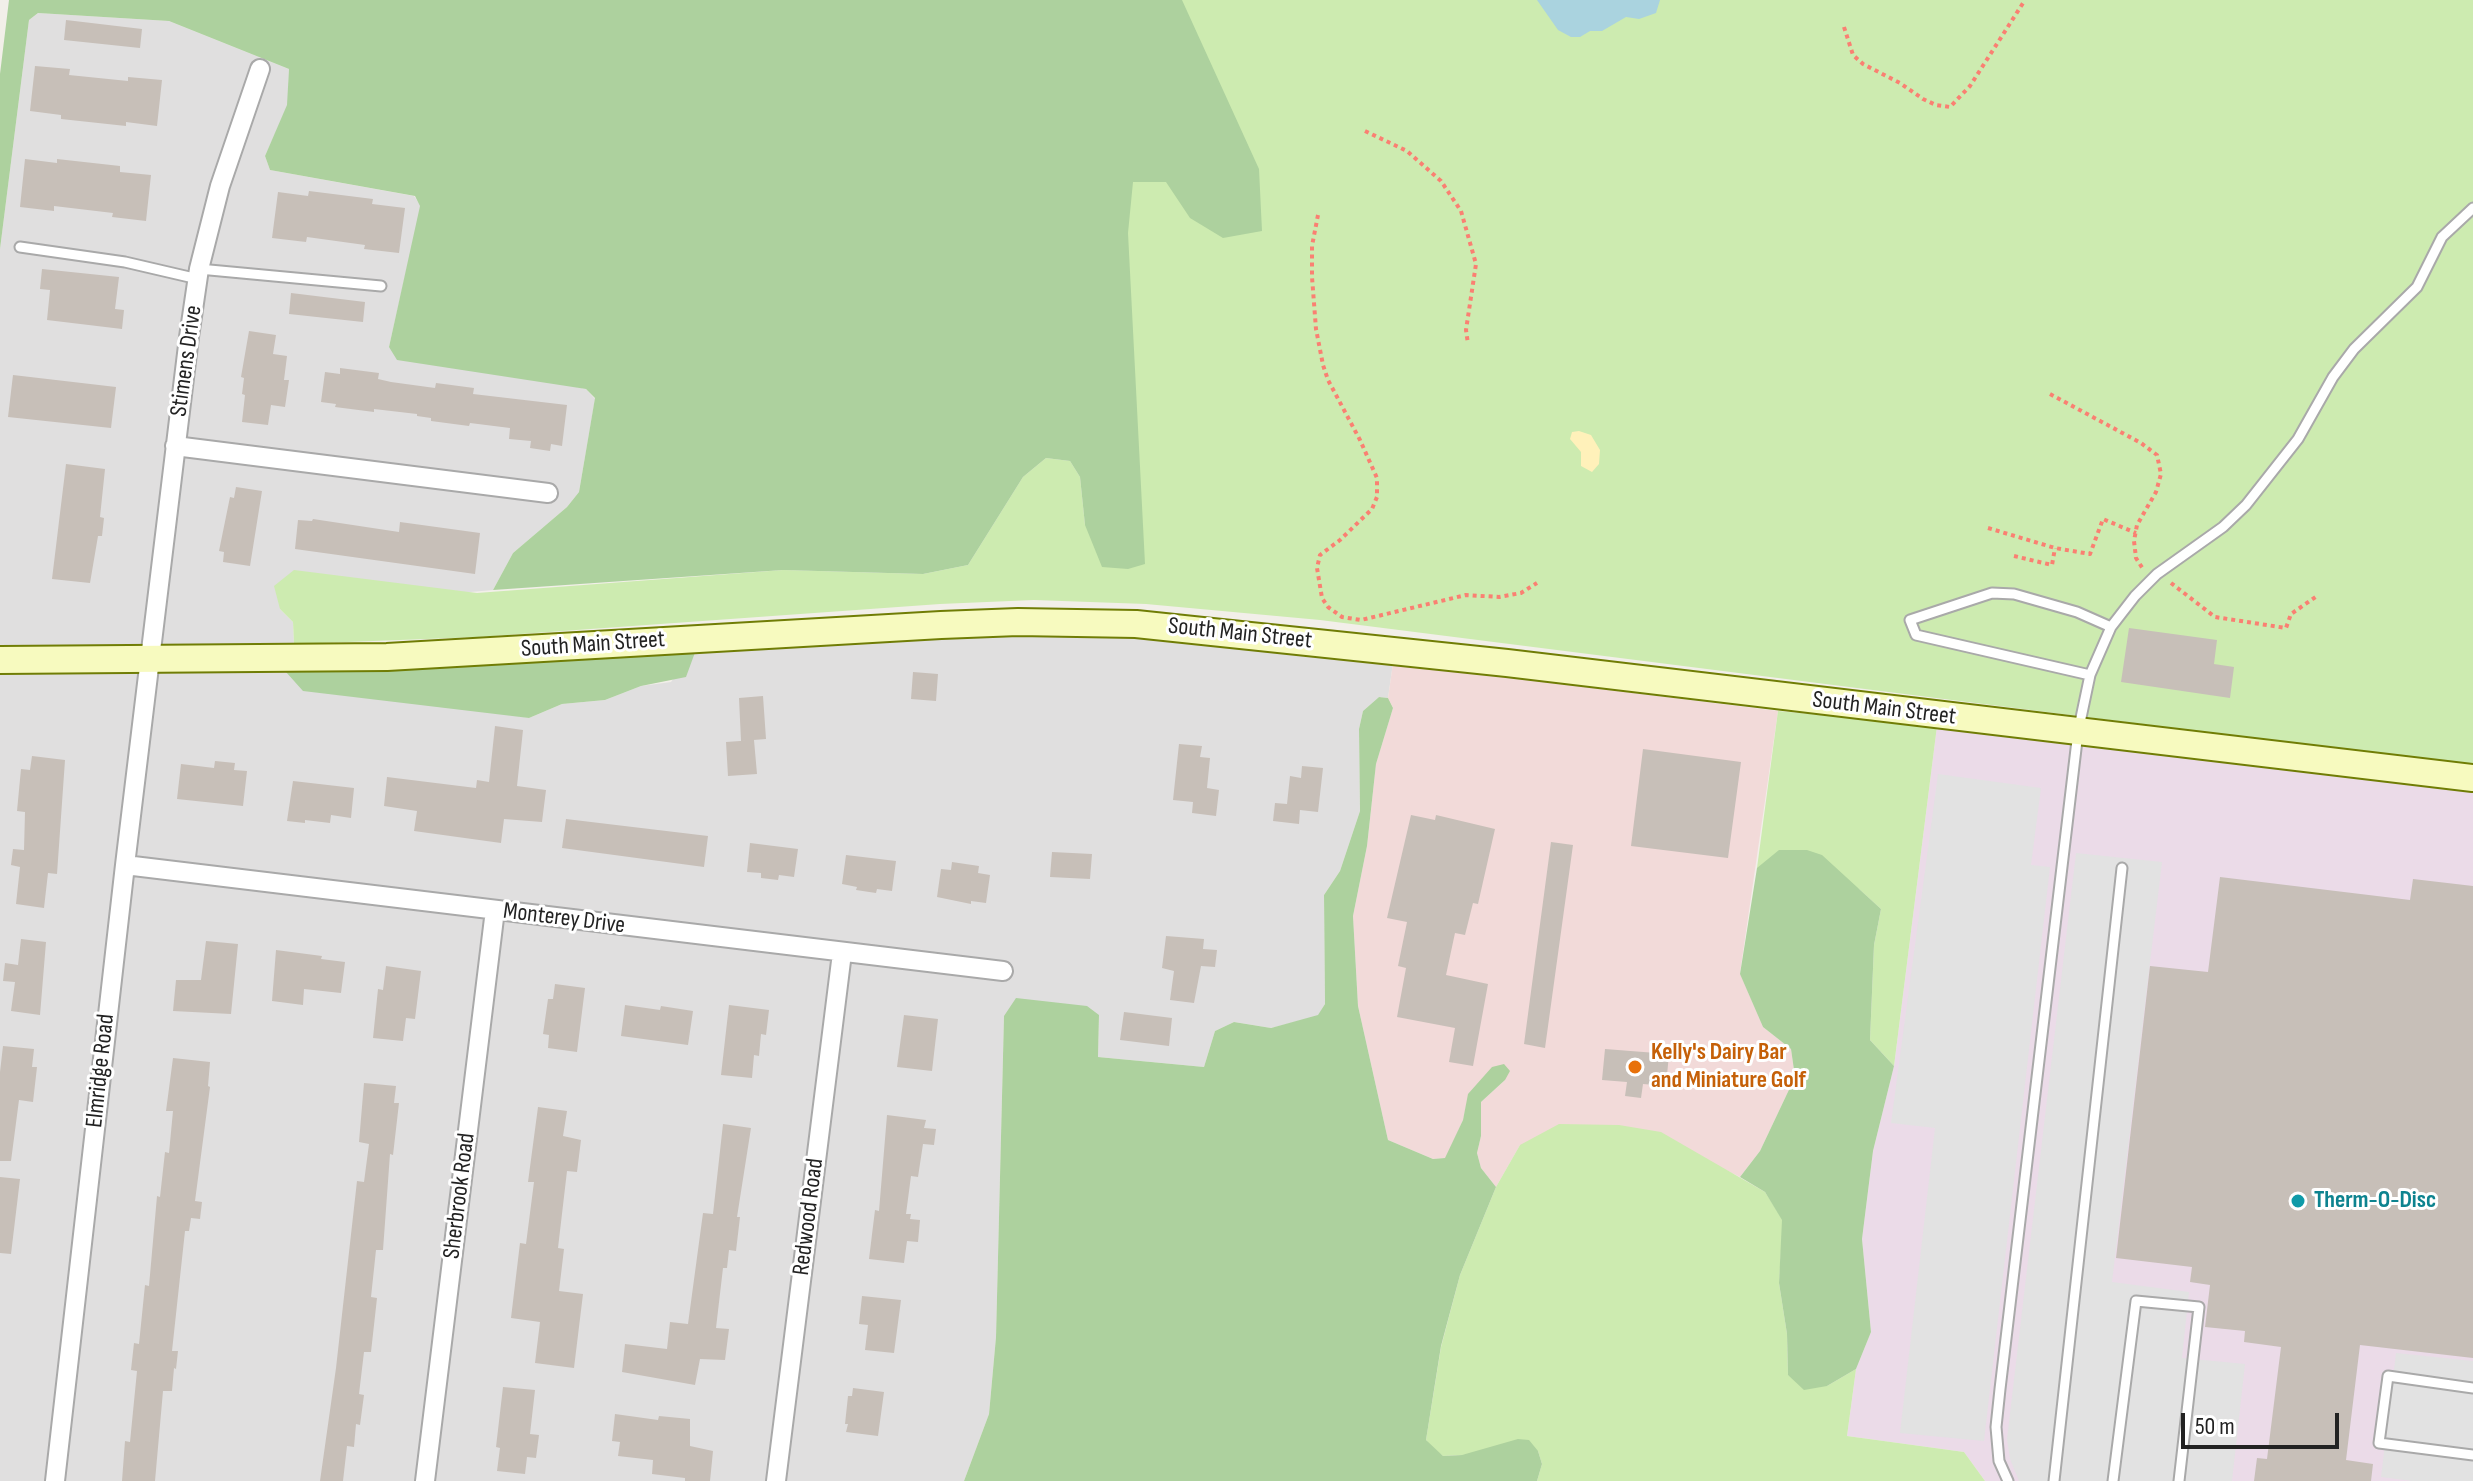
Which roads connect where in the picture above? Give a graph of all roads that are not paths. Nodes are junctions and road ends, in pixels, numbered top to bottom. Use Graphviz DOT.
graph roads {
  1 [pos="260,69"];
  2 [pos="2473,208"];
  3 [pos="20,247"];
  4 [pos="199,274"];
  5 [pos="381,286"];
  6 [pos="175,446"];
  7 [pos="548,493"];
  8 [pos="2111,627"];
  9 [pos="0,660"];
  10 [pos="150,661"];
  11 [pos="2090,675"];
  12 [pos="2078,732"];
  13 [pos="2473,778"];
  14 [pos="125,865"];
  15 [pos="2122,868"];
  16 [pos="495,910"];
  17 [pos="842,953"];
  18 [pos="1003,971"];
  19 [pos="2473,1388"];
  20 [pos="2473,1455"];
  21 [pos="55,1481"];
  22 [pos="425,1481"];
  23 [pos="776,1481"];
  24 [pos="2008,1481"];
  25 [pos="2054,1481"];
  26 [pos="2113,1481"];
  27 [pos="2179,1481"];
  1 -- 4 [label="street, Stimens Drive"];
  2 -- 8 [label="lane"];
  3 -- 4 [label="lane"];
  4 -- 5 [label="lane"];
  4 -- 6 [label="street, Stimens Drive"];
  6 -- 7 [label="street"];
  6 -- 10 [label="street, Stimens Drive"];
  8 -- 11 [label="lane"];
  8 -- 11 [label="lane"];
  9 -- 10 [label="street, South Main Street"];
  10 -- 12 [label="street, South Main Street"];
  10 -- 14 [label="street, Elmridge Road"];
  11 -- 12 [label="lane"];
  12 -- 13 [label="street, South Main Street"];
  12 -- 24 [label="lane"];
  14 -- 16 [label="street, Monterey Drive"];
  14 -- 21 [label="street, Elmridge Road"];
  15 -- 25 [label="lane"];
  16 -- 17 [label="street, Monterey Drive"];
  16 -- 22 [label="street, Sherbrook Road"];
  17 -- 18 [label="street, Monterey Drive"];
  17 -- 23 [label="street, Redwood Road"];
  19 -- 20 [label="lane"];
  26 -- 27 [label="lane"];
}
